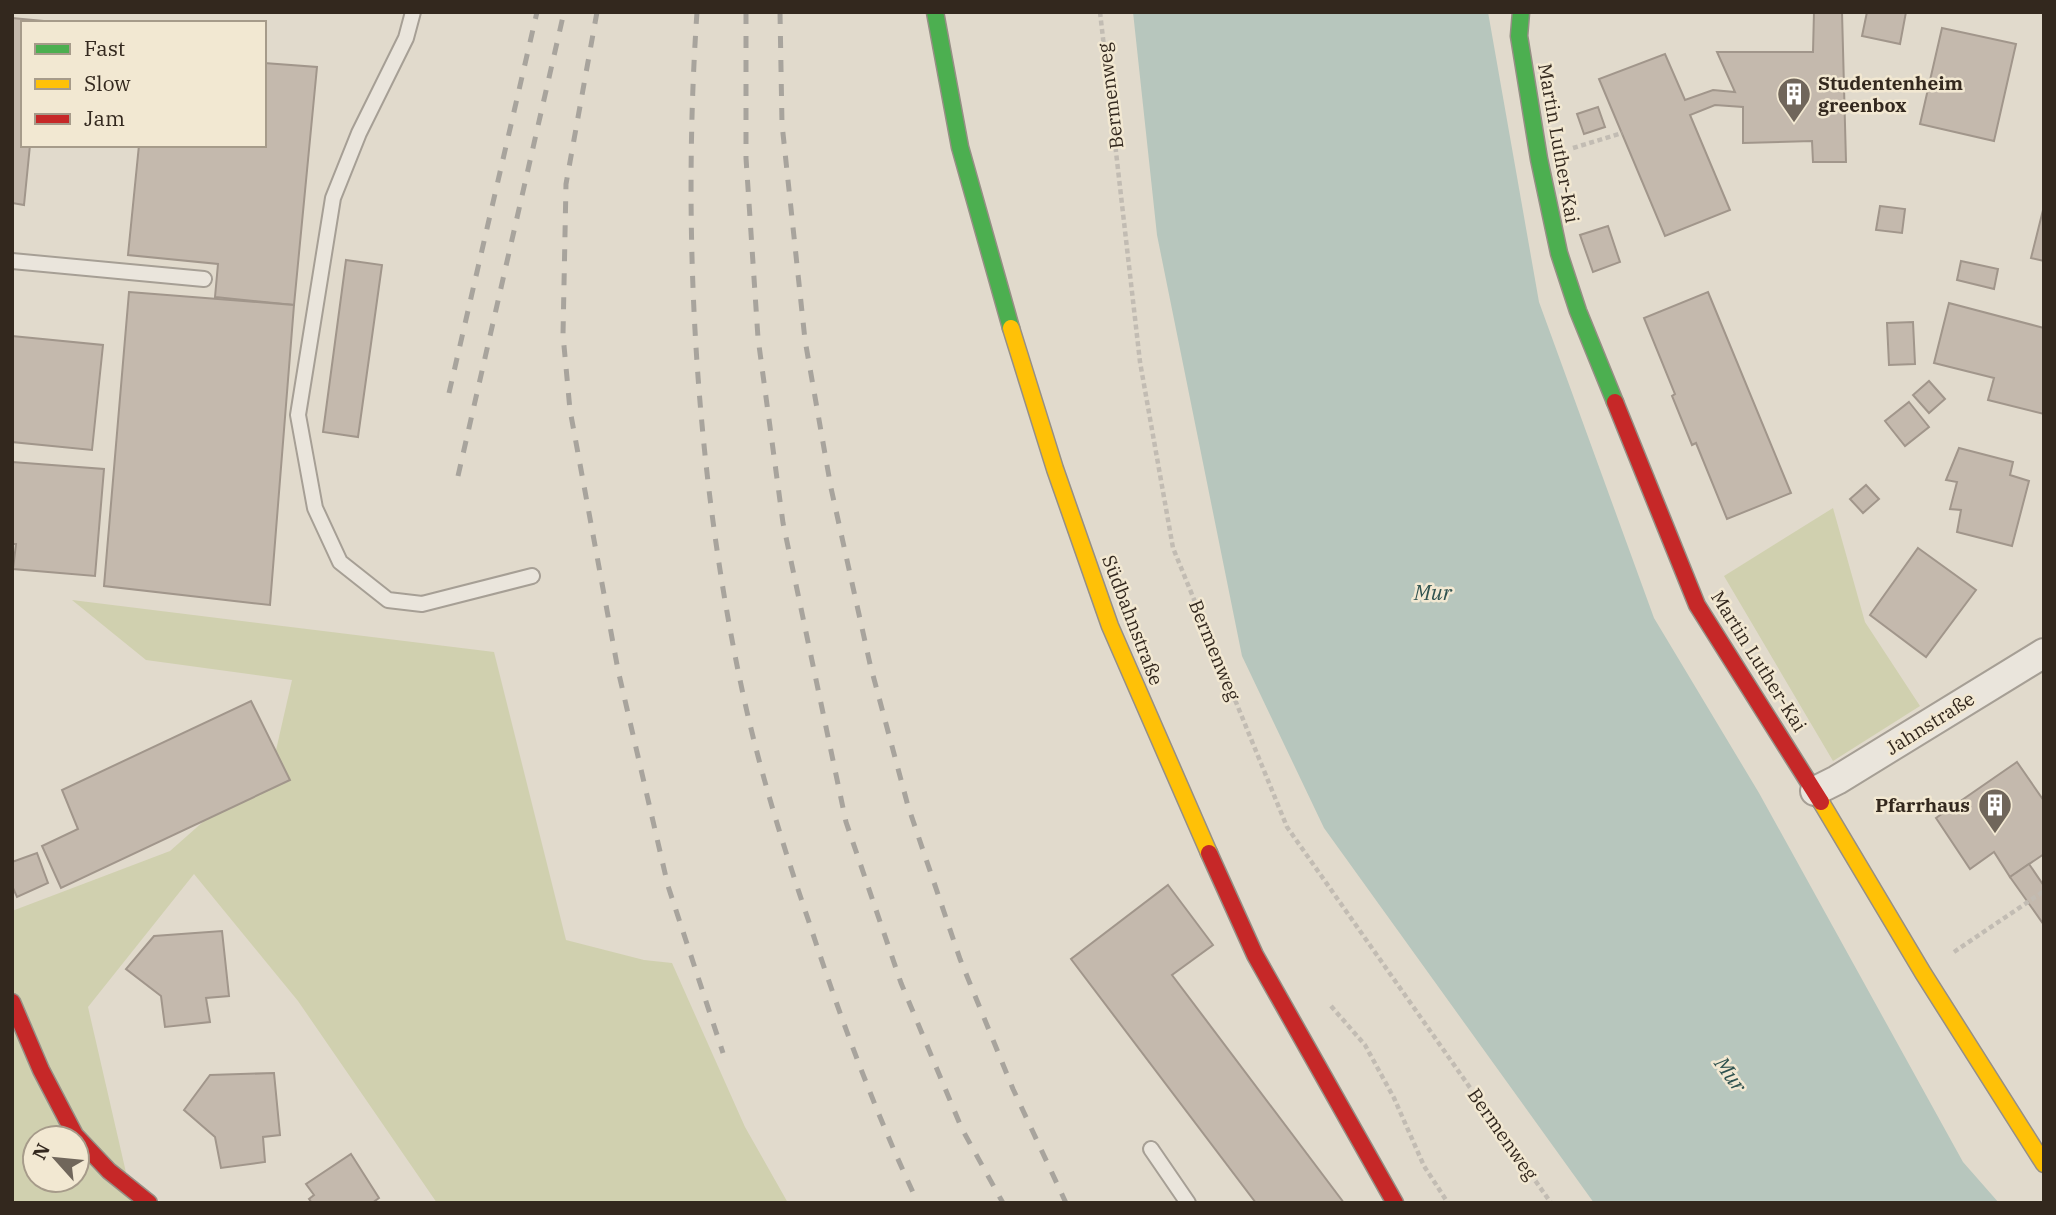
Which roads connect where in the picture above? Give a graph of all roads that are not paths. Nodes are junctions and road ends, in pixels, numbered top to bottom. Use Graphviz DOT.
graph roads {
  1 [pos="413,12"];
  2 [pos="935,12"];
  3 [pos="1521,12"];
  4 [pos="12,261"];
  5 [pos="204,279"];
  6 [pos="532,576"];
  7 [pos="2044,653"];
  8 [pos="1815,791"];
  9 [pos="12,1002"];
  10 [pos="1151,1149"];
  11 [pos="2044,1164"];
  12 [pos="1389,1200"];
  13 [pos="149,1203"];
  14 [pos="1188,1203"];
  1 -- 6 [label="lane"];
  2 -- 12 [label="street, Südbahnstraße"];
  3 -- 8 [label="street, Martin Luther-Kai"];
  4 -- 5 [label="lane"];
  7 -- 8 [label="street, Jahnstraße"];
  8 -- 11 [label="street, Martin Luther-Kai"];
  9 -- 13 [label="street"];
  10 -- 14 [label="lane"];
}
